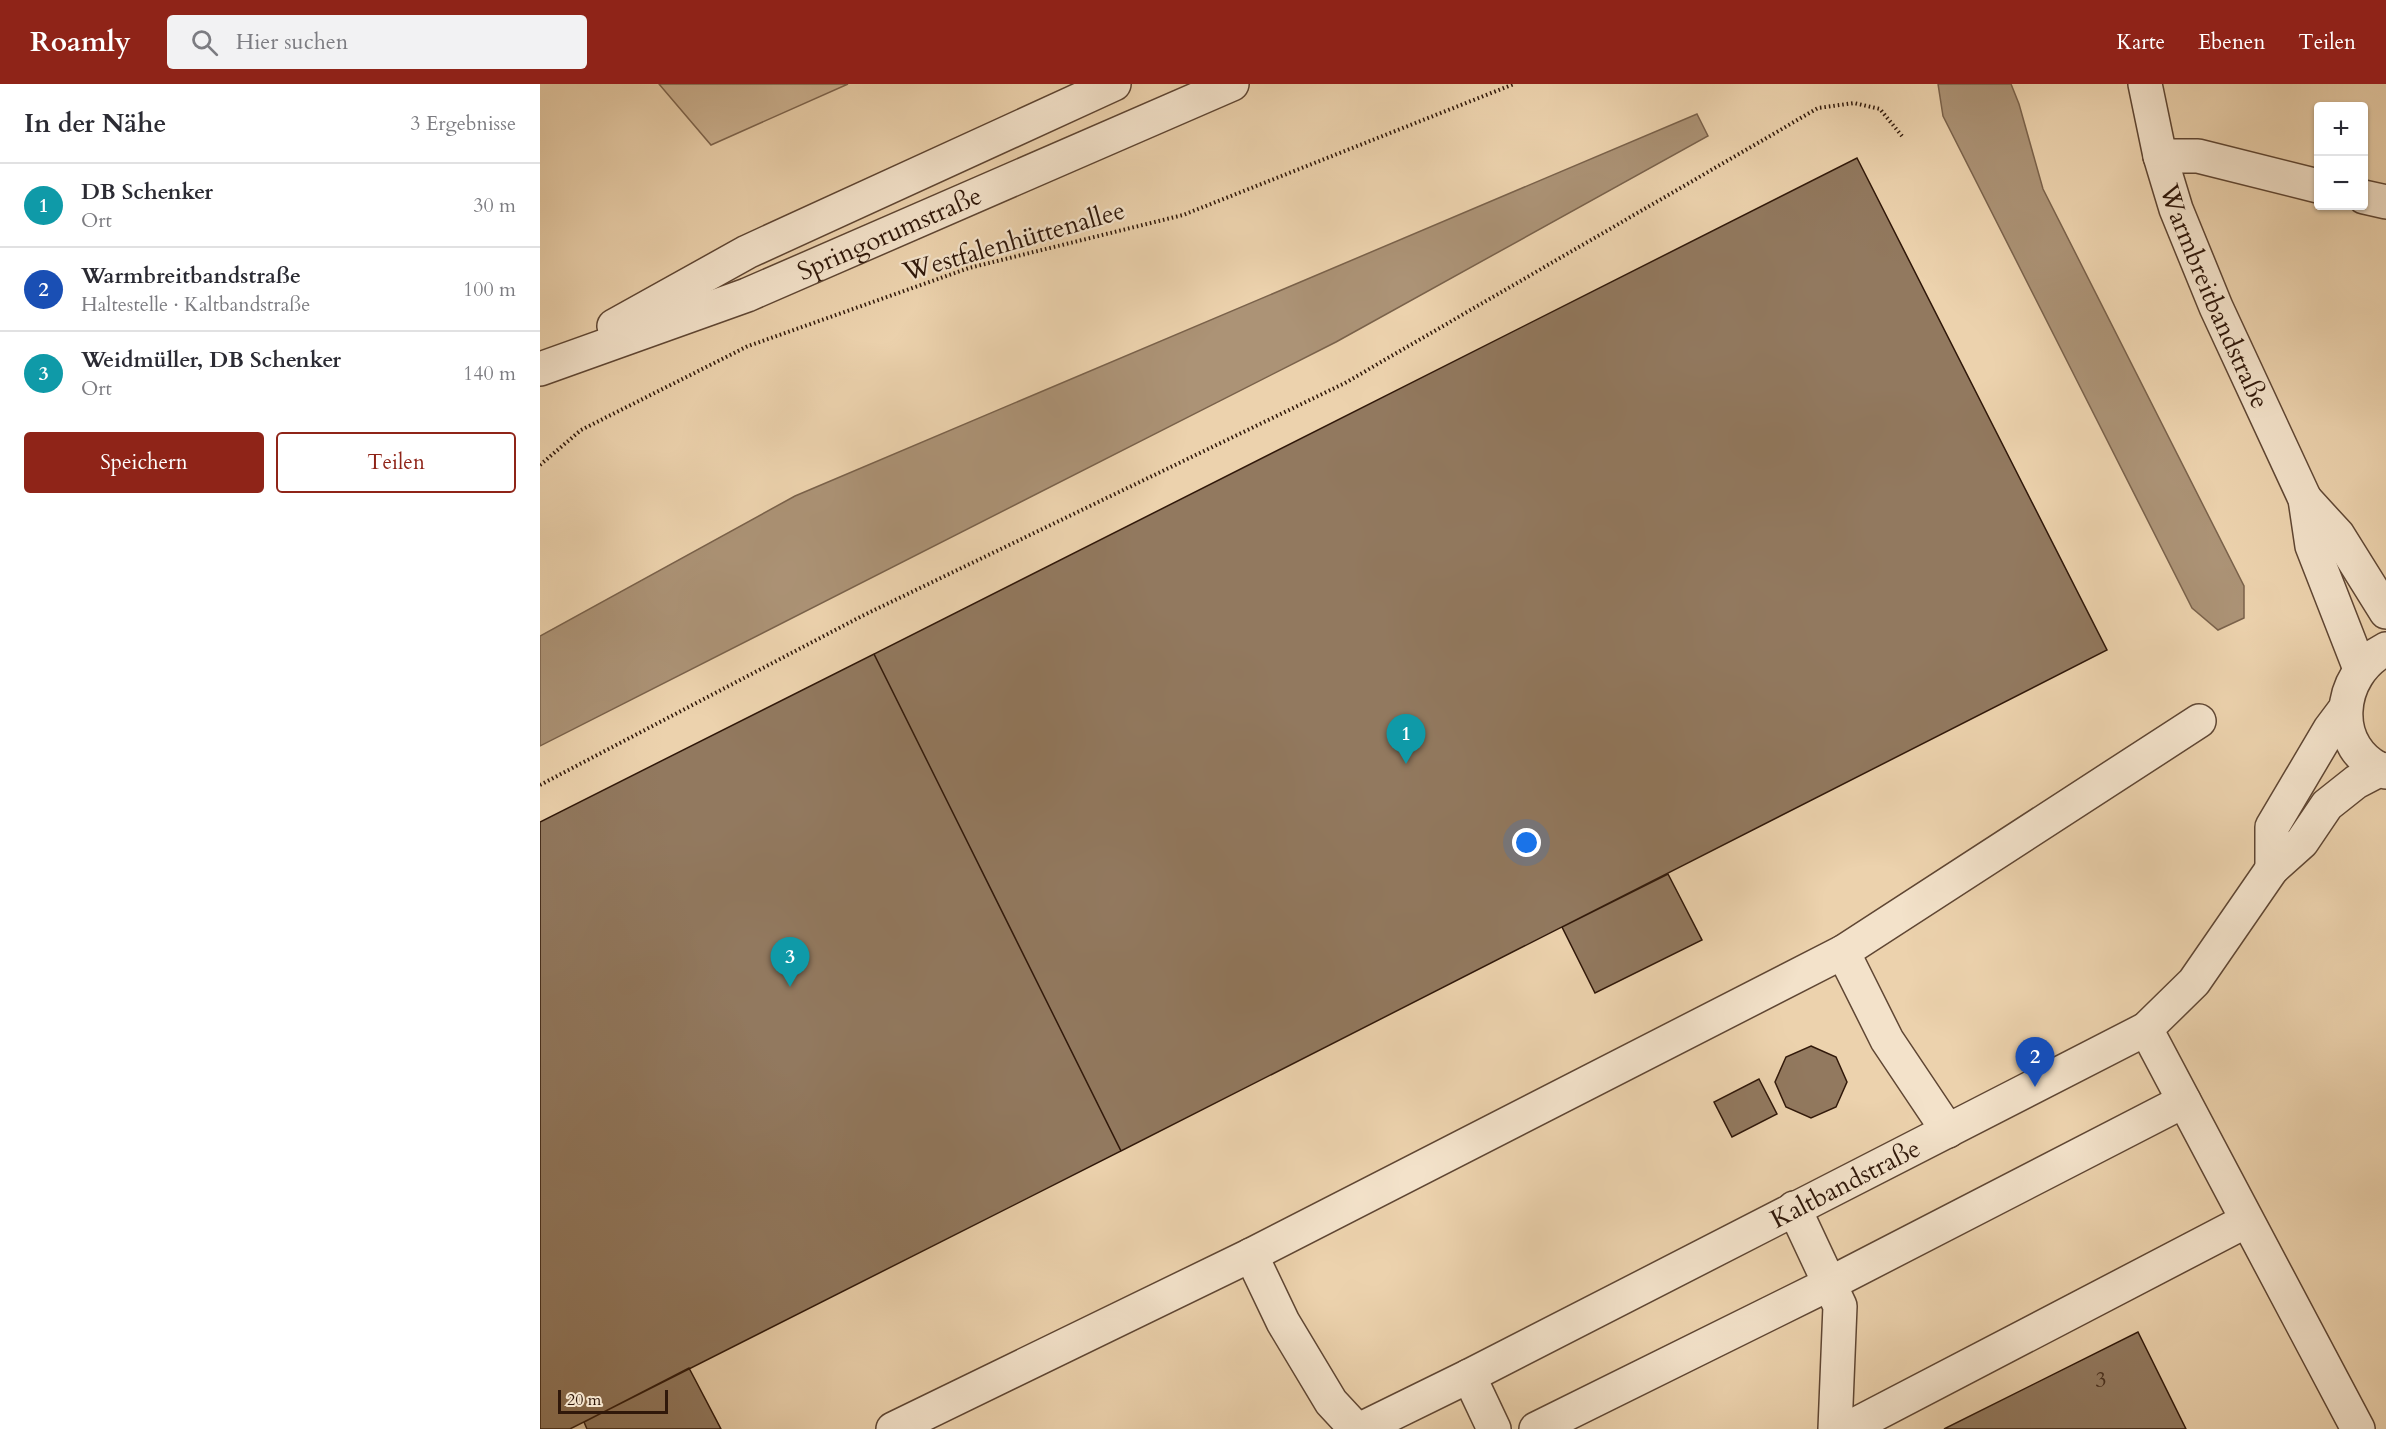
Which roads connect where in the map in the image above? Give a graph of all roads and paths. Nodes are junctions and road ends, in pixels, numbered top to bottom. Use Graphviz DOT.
graph roads {
  1 [pos="1114,84"];
  2 [pos="1232,84"];
  3 [pos="1514,84"];
  4 [pos="2145,84"];
  5 [pos="1902,136"];
  6 [pos="2160,156"];
  7 [pos="2314,185"];
  8 [pos="2368,198"];
  9 [pos="2386,202"];
  10 [pos="540,369"];
  11 [pos="540,465"];
  12 [pos="2305,499"];
  13 [pos="2386,612"];
  14 [pos="2386,649"];
  15 [pos="2360,669"];
  16 [pos="2345,709"];
  17 [pos="2199,721"];
  18 [pos="2383,771"];
  19 [pos="540,785"];
  20 [pos="2272,869"];
  21 [pos="1843,952"];
  22 [pos="2145,1029"];
  23 [pos="2184,1101"];
  24 [pos="1948,1131"];
  25 [pos="1794,1208"];
  26 [pos="2246,1221"];
  27 [pos="1251,1255"];
  28 [pos="1829,1284"];
  29 [pos="1469,1376"];
  30 [pos="893,1429"];
  31 [pos="1356,1429"];
  32 [pos="1361,1429"];
  33 [pos="1494,1429"];
  34 [pos="1536,1429"];
  35 [pos="1835,1429"];
  36 [pos="1847,1429"];
  37 [pos="2358,1429"];
  1 -- 10 [label="street, Springorumstraße"];
  2 -- 10 [label="street, Springorumstraße"];
  3 -- 11 [label="path, Westfalenhüttenallee"];
  4 -- 6 [label="street, Warmbreitbandstraße"];
  5 -- 19 [label="path"];
  6 -- 7 [label="street"];
  6 -- 12 [label="street, Warmbreitbandstraße"];
  8 -- 9 [label="street"];
  12 -- 13 [label="street, Warmbreitbandstraße"];
  12 -- 15 [label="street, Warmbreitbandstraße"];
  14 -- 15 [label="street"];
  15 -- 16 [label="street"];
  16 -- 18 [label="street"];
  16 -- 20 [label="street"];
  17 -- 21 [label="street"];
  18 -- 20 [label="street, Kaltbandstraße"];
  20 -- 22 [label="street, Kaltbandstraße"];
  21 -- 24 [label="street"];
  21 -- 27 [label="street"];
  22 -- 23 [label="street"];
  22 -- 24 [label="street, Kaltbandstraße"];
  23 -- 26 [label="street"];
  23 -- 28 [label="street"];
  24 -- 25 [label="street, Kaltbandstraße"];
  25 -- 28 [label="street"];
  25 -- 29 [label="street, Kaltbandstraße"];
  26 -- 36 [label="street"];
  26 -- 37 [label="street"];
  27 -- 30 [label="street"];
  27 -- 31 [label="street"];
  28 -- 34 [label="street"];
  28 -- 35 [label="street"];
  29 -- 32 [label="street, Kaltbandstraße"];
  29 -- 33 [label="street"];
}
